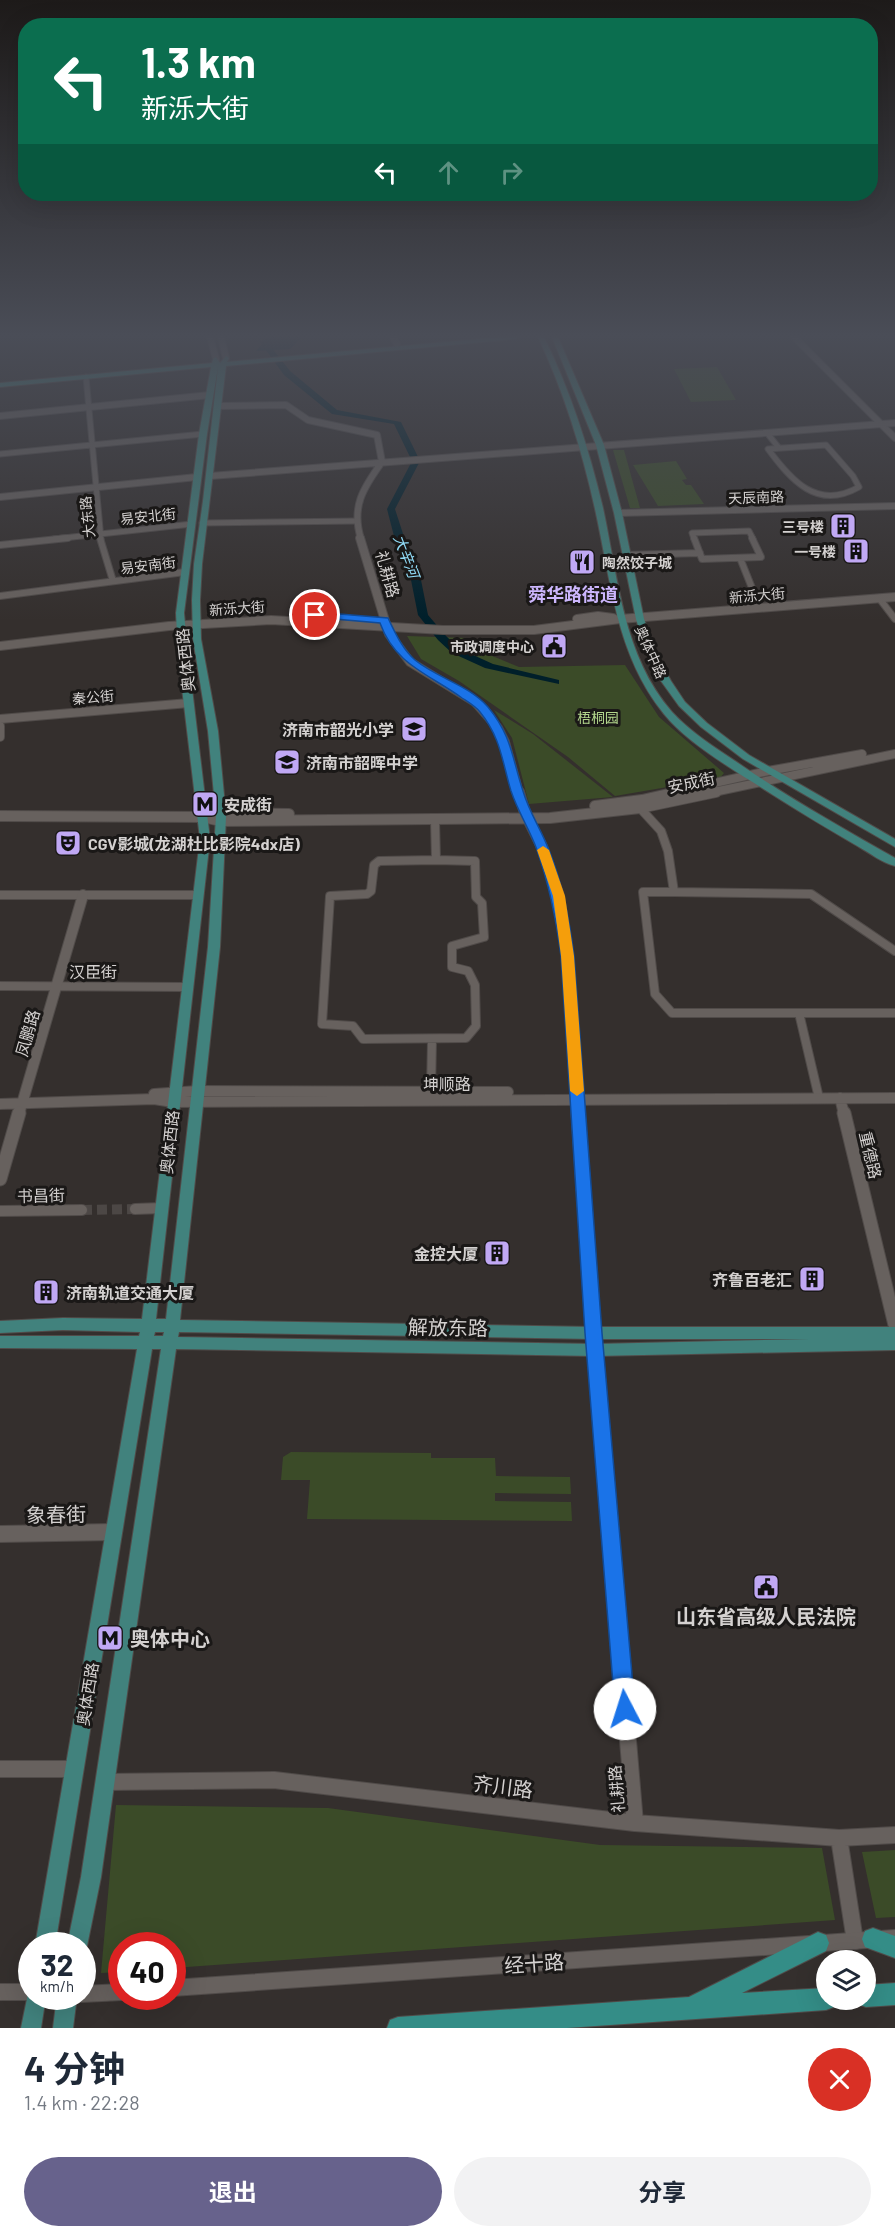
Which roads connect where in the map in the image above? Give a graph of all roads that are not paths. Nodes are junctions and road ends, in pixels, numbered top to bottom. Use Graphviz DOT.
graph roads {
  1 [pos="92,432"];
  2 [pos="216,432"];
  3 [pos="369,432"];
  4 [pos="577,432"];
  5 [pos="594,432"];
  6 [pos="784,432"];
  7 [pos="767,433"];
  8 [pos="203,434"];
  9 [pos="93,445"];
  10 [pos="600,445"];
  11 [pos="582,446"];
  12 [pos="779,448"];
  13 [pos="0,454"];
  14 [pos="382,462"];
  15 [pos="210,476"];
  16 [pos="197,477"];
  17 [pos="96,487"];
  18 [pos="825,495"];
  19 [pos="0,497"];
  20 [pos="895,506"];
  21 [pos="832,507"];
  22 [pos="618,513"];
  23 [pos="357,521"];
  24 [pos="192,524"];
  25 [pos="202,524"];
  26 [pos="99,534"];
  27 [pos="0,545"];
  28 [pos="700,553"];
  29 [pos="627,555"];
  30 [pos="740,558"];
  31 [pos="185,572"];
  32 [pos="113,581"];
  33 [pos="0,596"];
  34 [pos="895,597"];
  35 [pos="879,598"];
  36 [pos="760,608"];
  37 [pos="621,619"];
  38 [pos="640,619"];
  39 [pos="895,619"];
  40 [pos="197,621"];
  41 [pos="181,622"];
  42 [pos="385,624"];
  43 [pos="411,625"];
  44 [pos="0,639"];
  45 [pos="0,646"];
  46 [pos="189,703"];
  47 [pos="0,719"];
  48 [pos="0,726"];
  49 [pos="0,737"];
  50 [pos="895,748"];
  51 [pos="895,754"];
  52 [pos="768,771"];
  53 [pos="751,776"];
  54 [pos="782,778"];
  55 [pos="760,783"];
  56 [pos="640,808"];
  57 [pos="0,816"];
  58 [pos="526,816"];
  59 [pos="203,817"];
  60 [pos="221,817"];
  61 [pos="435,820"];
  62 [pos="895,844"];
  63 [pos="436,860"];
  64 [pos="895,863"];
  65 [pos="674,892"];
  66 [pos="0,895"];
  67 [pos="83,895"];
  68 [pos="198,895"];
  69 [pos="895,951"];
  70 [pos="0,986"];
  71 [pos="56,986"];
  72 [pos="187,987"];
  73 [pos="800,1013"];
  74 [pos="895,1013"];
  75 [pos="432,1039"];
  76 [pos="895,1091"];
  77 [pos="431,1092"];
  78 [pos="577,1095"];
  79 [pos="818,1095"];
  80 [pos="197,1096"];
  81 [pos="174,1097"];
  82 [pos="840,1098"];
  83 [pos="895,1098"];
  84 [pos="0,1099"];
  85 [pos="23,1101"];
  86 [pos="0,1104"];
  87 [pos="0,1179"];
  88 [pos="162,1208"];
  89 [pos="135,1209"];
  90 [pos="82,1210"];
  91 [pos="0,1211"];
  92 [pos="895,1325"];
  93 [pos="0,1327"];
  94 [pos="593,1333"];
  95 [pos="895,1333"];
  96 [pos="147,1335"];
  97 [pos="170,1335"];
  98 [pos="0,1342"];
  99 [pos="895,1344"];
  100 [pos="595,1350"];
  101 [pos="113,1532"];
  102 [pos="0,1534"];
  103 [pos="0,1769"];
  104 [pos="75,1769"];
  105 [pos="105,1782"];
  106 [pos="635,1823"];
  107 [pos="895,1835"];
  108 [pos="838,1838"];
  109 [pos="47,1932"];
  110 [pos="81,1932"];
  111 [pos="895,1938"];
  112 [pos="864,1940"];
  113 [pos="818,1943"];
  114 [pos="895,1947"];
  115 [pos="186,1987"];
  116 [pos="0,1992"];
  117 [pos="18,1992"];
  118 [pos="895,1994"];
  119 [pos="876,1995"];
  120 [pos="816,2000"];
  121 [pos="690,2008"];
  122 [pos="34,2010"];
  123 [pos="65,2010"];
  124 [pos="31,2028"];
  125 [pos="63,2028"];
  126 [pos="398,2028"];
  1 -- 9 [label="street, 大东路"];
  2 -- 15 [label="main road, 奥体西路"];
  3 -- 14 [label="street"];
  4 -- 11 [label="main road, 奥体中路"];
  5 -- 10 [label="main road, 奥体中路"];
  6 -- 7 [label="street"];
  7 -- 10 [label="street"];
  7 -- 12 [label="street"];
  8 -- 9 [label="street"];
  8 -- 16 [label="main road, 奥体西路"];
  9 -- 13 [label="street"];
  9 -- 17 [label="street, 大东路"];
  10 -- 11 [label="street"];
  10 -- 22 [label="main road, 奥体中路"];
  11 -- 14 [label="street"];
  11 -- 37 [label="main road, 奥体中路"];
  12 -- 18 [label="street"];
  12 -- 18 [label="street"];
  14 -- 15 [label="street"];
  14 -- 23 [label="street, 礼耕路"];
  15 -- 25 [label="main road, 奥体西路"];
  16 -- 17 [label="street"];
  16 -- 24 [label="main road, 奥体西路"];
  17 -- 19 [label="street"];
  17 -- 26 [label="street, 大东路"];
  18 -- 21 [label="street"];
  20 -- 21 [label="street, 天辰南路"];
  21 -- 22 [label="street, 天辰南路"];
  22 -- 29 [label="main road, 奥体中路"];
  23 -- 25 [label="street"];
  23 -- 42 [label="street, 礼耕路"];
  24 -- 26 [label="street, 易安北街"];
  24 -- 31 [label="main road, 奥体西路"];
  25 -- 40 [label="main road, 奥体西路"];
  26 -- 27 [label="street, 易安北街"];
  26 -- 32 [label="street, 大东路"];
  28 -- 29 [label="street"];
  28 -- 30 [label="street"];
  28 -- 30 [label="street"];
  29 -- 38 [label="main road, 奥体中路"];
  30 -- 36 [label="street"];
  31 -- 32 [label="street, 易安南街"];
  31 -- 41 [label="main road, 奥体西路"];
  32 -- 33 [label="street, 易安南街"];
  34 -- 35 [label="street, 新泺大街"];
  35 -- 36 [label="street, 新泺大街"];
  35 -- 39 [label="street"];
  36 -- 38 [label="street, 新泺大街"];
  37 -- 38 [label="street, 新泺大街"];
  37 -- 43 [label="street, 新泺大街"];
  37 -- 43 [label="street, 新泺大街"];
  37 -- 53 [label="main road, 奥体中路"];
  38 -- 52 [label="main road, 奥体中路"];
  40 -- 41 [label="street, 新泺大街"];
  40 -- 42 [label="street, 新泺大街"];
  40 -- 60 [label="main road, 奥体西路"];
  41 -- 44 [label="street, 新泺大街"];
  41 -- 45 [label="street, 新泺大街"];
  41 -- 46 [label="main road, 奥体西路"];
  42 -- 43 [label="street, 新泺大街"];
  42 -- 58 [label="street, 礼耕路"];
  46 -- 47 [label="street, 秦公街"];
  46 -- 59 [label="main road, 奥体西路"];
  48 -- 49 [label="street"];
  50 -- 52 [label="street"];
  51 -- 54 [label="street, 安成街"];
  52 -- 53 [label="street"];
  52 -- 54 [label="main road, 奥体中路"];
  53 -- 55 [label="main road, 奥体中路"];
  53 -- 58 [label="street, 安成街"];
  54 -- 55 [label="street, 安成街"];
  54 -- 62 [label="main road, 奥体中路"];
  55 -- 56 [label="street, 安成街"];
  55 -- 64 [label="main road, 奥体中路"];
  56 -- 58 [label="street, 安成街"];
  56 -- 65 [label="street"];
  57 -- 59 [label="street, 安成街"];
  58 -- 60 [label="street, 安成街"];
  58 -- 61 [label="street, 安成街"];
  58 -- 78 [label="street, 礼耕路"];
  59 -- 60 [label="street, 安成街"];
  59 -- 68 [label="main road, 奥体西路"];
  60 -- 61 [label="street, 安成街"];
  60 -- 80 [label="main road, 奥体西路"];
  61 -- 63 [label="street"];
  63 -- 75 [label="street"];
  63 -- 75 [label="street"];
  65 -- 69 [label="street"];
  65 -- 73 [label="street"];
  66 -- 67 [label="street"];
  67 -- 68 [label="street"];
  67 -- 71 [label="street, 凤鹏路"];
  68 -- 72 [label="main road, 奥体西路"];
  70 -- 71 [label="street, 汉臣街"];
  71 -- 72 [label="street, 汉臣街"];
  71 -- 85 [label="street, 凤鹏路"];
  72 -- 81 [label="main road, 奥体西路"];
  73 -- 74 [label="street"];
  73 -- 79 [label="street"];
  75 -- 77 [label="street"];
  76 -- 79 [label="street, 坤顺路"];
  77 -- 78 [label="street, 坤顺路"];
  77 -- 80 [label="street, 坤顺路"];
  78 -- 79 [label="street, 坤顺路"];
  78 -- 80 [label="street, 坤顺路"];
  78 -- 94 [label="street, 礼耕路"];
  79 -- 82 [label="street, 坤顺路"];
  80 -- 81 [label="street, 坤顺路"];
  80 -- 97 [label="main road, 奥体西路"];
  81 -- 85 [label="street, 坤顺路"];
  81 -- 88 [label="main road, 奥体西路"];
  82 -- 83 [label="street, 坤顺路"];
  82 -- 92 [label="street, 重德路"];
  84 -- 85 [label="street, 坤顺路"];
  85 -- 86 [label="street, 坤顺路"];
  85 -- 87 [label="street, 凤鹏路"];
  88 -- 89 [label="street"];
  88 -- 96 [label="main road, 奥体西路"];
  90 -- 91 [label="street, 书昌街"];
  93 -- 96 [label="main road, 解放东路"];
  94 -- 95 [label="main road, 解放东路"];
  94 -- 97 [label="main road, 解放东路"];
  94 -- 100 [label="street, 礼耕路"];
  96 -- 97 [label="main road, 解放东路"];
  96 -- 98 [label="main road, 解放东路"];
  96 -- 101 [label="main road, 奥体西路"];
  97 -- 100 [label="main road, 解放东路"];
  97 -- 105 [label="main road, 奥体西路"];
  99 -- 100 [label="main road, 解放东路"];
  100 -- 106 [label="street, 礼耕路"];
  101 -- 102 [label="street, 象春街"];
  101 -- 104 [label="main road, 奥体西路"];
  103 -- 104 [label="street"];
  104 -- 109 [label="main road, 奥体西路"];
  105 -- 106 [label="street, 齐川路"];
  105 -- 110 [label="main road, 奥体西路"];
  106 -- 108 [label="street, 齐川路"];
  107 -- 108 [label="street, 齐川路"];
  108 -- 112 [label="street"];
  111 -- 112 [label="street, 经十路"];
  112 -- 113 [label="street, 经十路"];
  112 -- 114 [label="highway"];
  113 -- 115 [label="street, 经十路"];
  113 -- 121 [label="highway"];
  116 -- 117 [label="street"];
  118 -- 119 [label="highway"];
  120 -- 121 [label="highway"];
  121 -- 126 [label="highway"];
  122 -- 124 [label="main road"];
  123 -- 125 [label="main road"];
}
